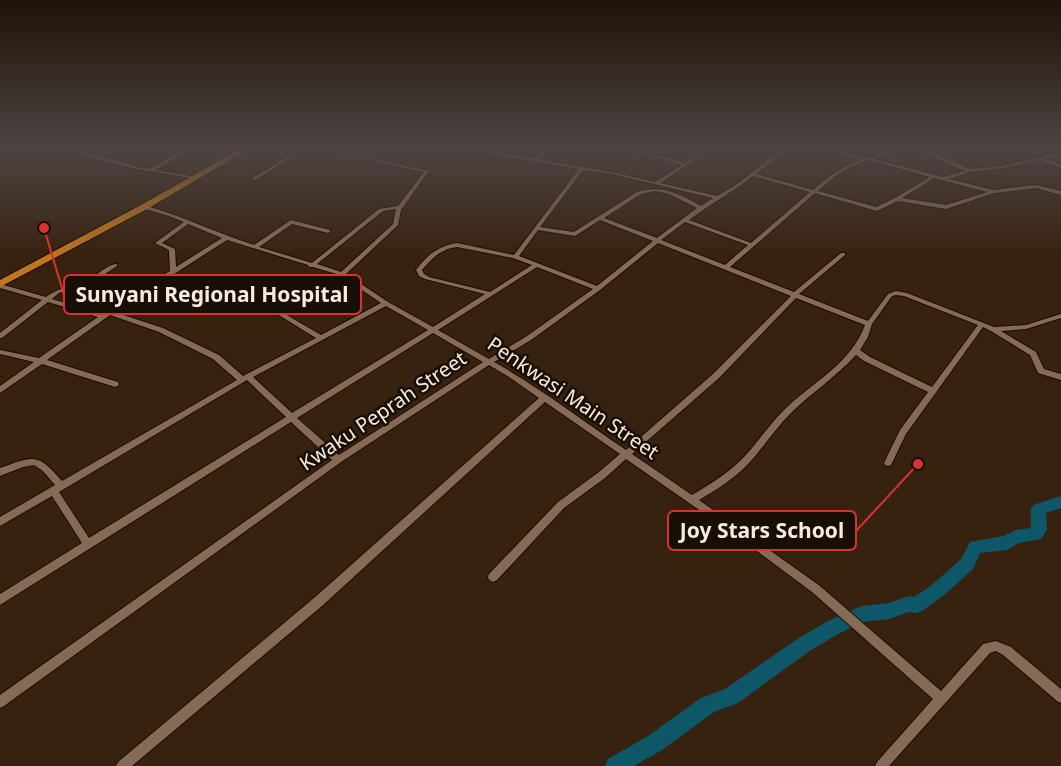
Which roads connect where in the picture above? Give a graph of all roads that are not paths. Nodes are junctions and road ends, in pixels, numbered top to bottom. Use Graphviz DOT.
graph roads {
  1 [pos="185,185"];
  2 [pos="417,185"];
  3 [pos="569,185"];
  4 [pos="663,185"];
  5 [pos="736,185"];
  6 [pos="791,185"];
  7 [pos="822,185"];
  8 [pos="921,185"];
  9 [pos="966,185"];
  10 [pos="815,191"];
  11 [pos="993,192"];
  12 [pos="1061,193"];
  13 [pos="718,198"];
  14 [pos="897,200"];
  15 [pos="144,207"];
  16 [pos="400,207"];
  17 [pos="701,208"];
  18 [pos="600,218"];
  19 [pos="685,220"];
  20 [pos="188,222"];
  21 [pos="537,228"];
  22 [pos="328,231"];
  23 [pos="226,238"];
  24 [pos="657,241"];
  25 [pos="752,245"];
  26 [pos="255,247"];
  27 [pos="843,254"];
  28 [pos="515,257"];
  29 [pos="115,265"];
  30 [pos="537,265"];
  31 [pos="311,266"];
  32 [pos="726,267"];
  33 [pos="173,271"];
  34 [pos="342,274"];
  35 [pos="166,276"];
  36 [pos="0,285"];
  37 [pos="598,289"];
  38 [pos="492,294"];
  39 [pos="796,294"];
  40 [pos="49,301"];
  41 [pos="386,303"];
  42 [pos="105,314"];
  43 [pos="1061,316"];
  44 [pos="869,324"];
  45 [pos="982,324"];
  46 [pos="993,329"];
  47 [pos="433,330"];
  48 [pos="0,336"];
  49 [pos="321,338"];
  50 [pos="856,351"];
  51 [pos="0,352"];
  52 [pos="40,361"];
  53 [pos="490,361"];
  54 [pos="1061,377"];
  55 [pos="245,379"];
  56 [pos="115,384"];
  57 [pos="0,390"];
  58 [pos="934,391"];
  59 [pos="545,396"];
  60 [pos="292,418"];
  61 [pos="624,454"];
  62 [pos="338,460"];
  63 [pos="888,463"];
  64 [pos="0,472"];
  65 [pos="57,489"];
  66 [pos="691,500"];
  67 [pos="0,522"];
  68 [pos="88,544"];
  69 [pos="493,577"];
  70 [pos="0,600"];
  71 [pos="1061,697"];
  72 [pos="940,698"];
  73 [pos="0,702"];
  74 [pos="122,766"];
  75 [pos="881,766"];
  1 -- 15 [label="highway"];
  2 -- 16 [label="street"];
  3 -- 21 [label="street"];
  4 -- 13 [label="street"];
  5 -- 13 [label="street, Kwaku Peprah Street"];
  6 -- 10 [label="street"];
  7 -- 10 [label="street"];
  8 -- 14 [label="street"];
  9 -- 11 [label="street"];
  10 -- 14 [label="street"];
  10 -- 25 [label="street"];
  11 -- 12 [label="street"];
  11 -- 14 [label="street"];
  13 -- 17 [label="street, Kwaku Peprah Street"];
  15 -- 20 [label="street, Penkwasi Main Street"];
  15 -- 36 [label="highway"];
  16 -- 31 [label="street"];
  16 -- 34 [label="street"];
  17 -- 18 [label="street"];
  17 -- 19 [label="street, Kwaku Peprah Street"];
  18 -- 21 [label="street"];
  18 -- 24 [label="street"];
  19 -- 24 [label="street, Kwaku Peprah Street"];
  19 -- 25 [label="street"];
  20 -- 23 [label="street, Penkwasi Main Street"];
  20 -- 33 [label="street"];
  21 -- 28 [label="street"];
  22 -- 26 [label="street"];
  23 -- 26 [label="street, Penkwasi Main Street"];
  23 -- 33 [label="street"];
  24 -- 32 [label="street"];
  24 -- 37 [label="street, Kwaku Peprah Street"];
  25 -- 32 [label="street"];
  26 -- 31 [label="street, Penkwasi Main Street"];
  27 -- 39 [label="street"];
  28 -- 30 [label="street"];
  28 -- 38 [label="street"];
  29 -- 40 [label="street"];
  30 -- 37 [label="street"];
  30 -- 38 [label="street"];
  31 -- 34 [label="street, Penkwasi Main Street"];
  32 -- 39 [label="street"];
  33 -- 35 [label="street"];
  34 -- 41 [label="street, Penkwasi Main Street"];
  35 -- 42 [label="street"];
  35 -- 49 [label="street"];
  36 -- 40 [label="street"];
  37 -- 53 [label="street, Kwaku Peprah Street"];
  38 -- 47 [label="street"];
  39 -- 44 [label="street"];
  39 -- 61 [label="street"];
  40 -- 42 [label="street"];
  40 -- 48 [label="street"];
  41 -- 47 [label="street, Penkwasi Main Street"];
  41 -- 49 [label="street"];
  42 -- 52 [label="street"];
  42 -- 55 [label="street"];
  43 -- 46 [label="street"];
  44 -- 45 [label="street"];
  44 -- 50 [label="street"];
  45 -- 46 [label="street"];
  45 -- 58 [label="street"];
  46 -- 54 [label="street"];
  47 -- 53 [label="street, Penkwasi Main Street"];
  47 -- 60 [label="street"];
  49 -- 55 [label="street"];
  50 -- 58 [label="street"];
  50 -- 66 [label="street"];
  51 -- 52 [label="street"];
  52 -- 56 [label="street"];
  52 -- 57 [label="street"];
  53 -- 59 [label="street, Penkwasi Main Street"];
  53 -- 62 [label="street, Kwaku Peprah Street"];
  55 -- 60 [label="street"];
  55 -- 65 [label="street"];
  58 -- 63 [label="street"];
  59 -- 61 [label="street, Penkwasi Main Street"];
  59 -- 74 [label="street"];
  60 -- 62 [label="street"];
  60 -- 68 [label="street"];
  61 -- 66 [label="street, Penkwasi Main Street"];
  61 -- 69 [label="street"];
  62 -- 73 [label="street, Kwaku Peprah Street"];
  64 -- 65 [label="street"];
  65 -- 67 [label="street"];
  65 -- 68 [label="street"];
  66 -- 72 [label="street, Penkwasi Main Street"];
  68 -- 70 [label="street"];
  71 -- 72 [label="street"];
  72 -- 75 [label="street"];
}
